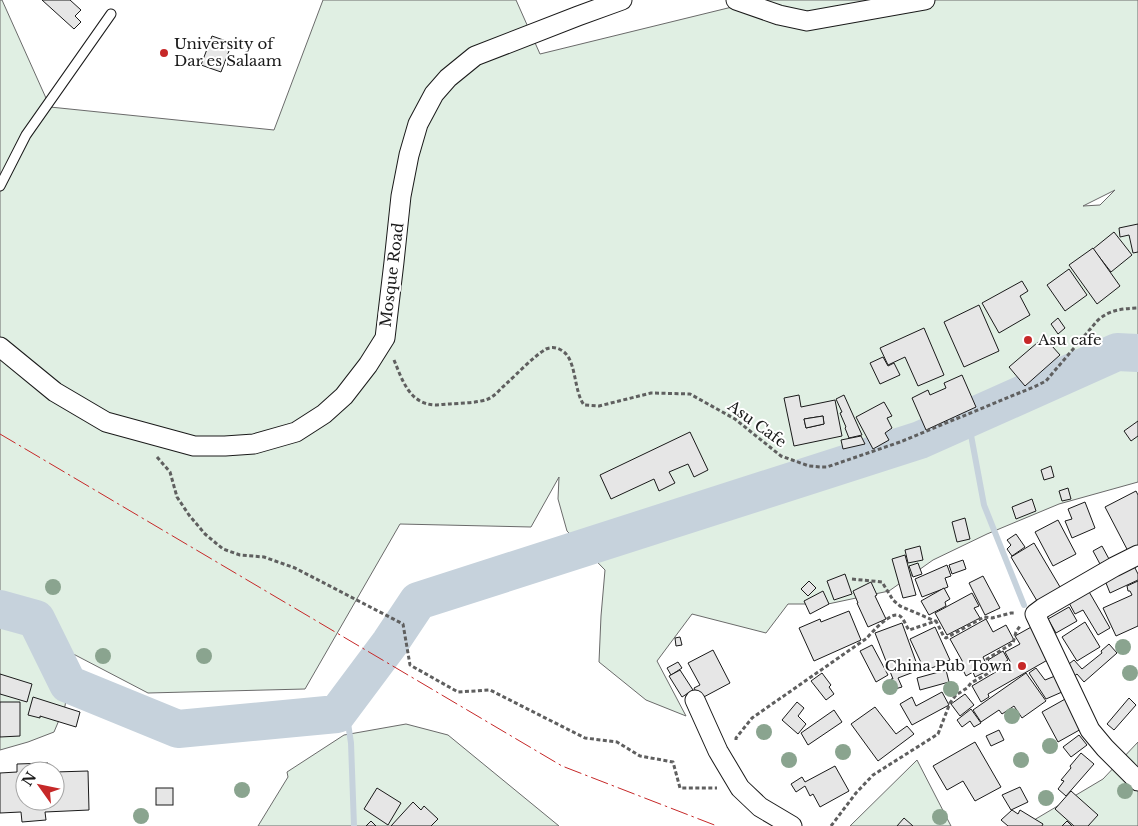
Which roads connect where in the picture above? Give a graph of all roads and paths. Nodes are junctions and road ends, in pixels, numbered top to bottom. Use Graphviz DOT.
graph roads {
  1 [pos="622,0"];
  2 [pos="736,0"];
  3 [pos="925,0"];
  4 [pos="111,14"];
  5 [pos="0,186"];
  6 [pos="1138,308"];
  7 [pos="385,338"];
  8 [pos="0,347"];
  9 [pos="133,430"];
  10 [pos="1138,555"];
  11 [pos="852,579"];
  12 [pos="1035,614"];
  13 [pos="936,621"];
  14 [pos="695,700"];
  15 [pos="736,746"];
  16 [pos="1138,781"];
  17 [pos="740,788"];
  18 [pos="792,826"];
  19 [pos="831,826"];
  1 -- 7 [label="street, Mosque Road"];
  2 -- 3 [label="street"];
  4 -- 5 [label="lane"];
  6 -- 7 [label="path, Asu Cafe"];
  7 -- 9 [label="street, Mosque Road"];
  8 -- 9 [label="street, Mosque Road"];
  9 -- 17 [label="path"];
  10 -- 12 [label="street"];
  11 -- 13 [label="path"];
  12 -- 13 [label="path"];
  12 -- 16 [label="street"];
  12 -- 19 [label="path"];
  13 -- 15 [label="path"];
  14 -- 17 [label="street"];
  17 -- 18 [label="street"];
}
